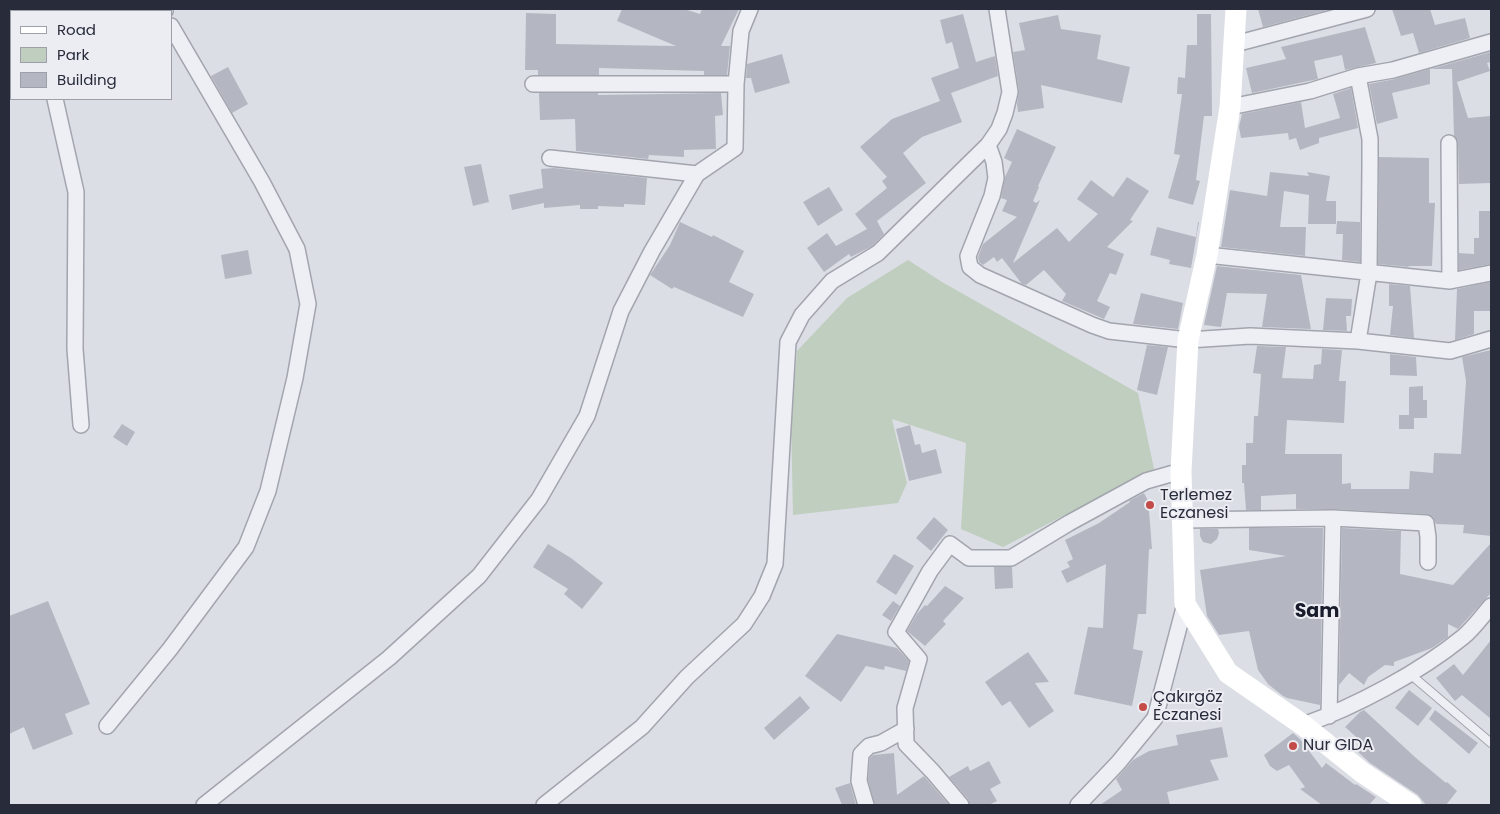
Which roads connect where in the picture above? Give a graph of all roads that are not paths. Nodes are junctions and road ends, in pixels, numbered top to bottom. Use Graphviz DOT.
graph roads {
  1 [pos="750,9"];
  2 [pos="997,9"];
  3 [pos="1236,9"];
  4 [pos="1367,9"];
  5 [pos="172,28"];
  6 [pos="1491,42"];
  7 [pos="1235,44"];
  8 [pos="1358,76"];
  9 [pos="533,84"];
  10 [pos="736,84"];
  11 [pos="55,100"];
  12 [pos="1230,106"];
  13 [pos="1449,143"];
  14 [pos="988,144"];
  15 [pos="550,158"];
  16 [pos="697,174"];
  17 [pos="1207,255"];
  18 [pos="1369,273"];
  19 [pos="1491,273"];
  20 [pos="1450,281"];
  21 [pos="1491,339"];
  22 [pos="1188,340"];
  23 [pos="1358,340"];
  24 [pos="81,425"];
  25 [pos="1181,471"];
  26 [pos="1333,518"];
  27 [pos="1183,520"];
  28 [pos="1428,562"];
  29 [pos="1185,604"];
  30 [pos="1491,606"];
  31 [pos="1410,674"];
  32 [pos="1329,716"];
  33 [pos="1303,725"];
  34 [pos="107,726"];
  35 [pos="906,729"];
  36 [pos="1491,743"];
  37 [pos="204,805"];
  38 [pos="544,805"];
  39 [pos="866,805"];
  40 [pos="961,805"];
  41 [pos="1078,805"];
  42 [pos="1411,805"];
  1 -- 10 [label="street"];
  2 -- 14 [label="street"];
  3 -- 7 [label="street"];
  4 -- 7 [label="street"];
  5 -- 34 [label="street"];
  6 -- 8 [label="street"];
  7 -- 12 [label="street"];
  8 -- 12 [label="street"];
  8 -- 18 [label="street"];
  9 -- 10 [label="street"];
  10 -- 16 [label="street"];
  11 -- 24 [label="street"];
  12 -- 17 [label="street"];
  13 -- 20 [label="street"];
  14 -- 22 [label="street"];
  14 -- 38 [label="street"];
  15 -- 16 [label="street"];
  16 -- 37 [label="street"];
  17 -- 18 [label="street"];
  17 -- 22 [label="street"];
  18 -- 20 [label="street"];
  18 -- 23 [label="street"];
  19 -- 20 [label="street"];
  21 -- 23 [label="street"];
  22 -- 23 [label="street"];
  22 -- 25 [label="street"];
  25 -- 27 [label="street"];
  25 -- 35 [label="street"];
  26 -- 27 [label="street"];
  26 -- 28 [label="street"];
  26 -- 32 [label="street"];
  27 -- 29 [label="street"];
  29 -- 33 [label="street"];
  29 -- 41 [label="street"];
  30 -- 31 [label="street"];
  31 -- 32 [label="street"];
  31 -- 36 [label="lane"];
  32 -- 33 [label="street"];
  33 -- 42 [label="street"];
  35 -- 39 [label="street"];
  35 -- 40 [label="street"];
}
